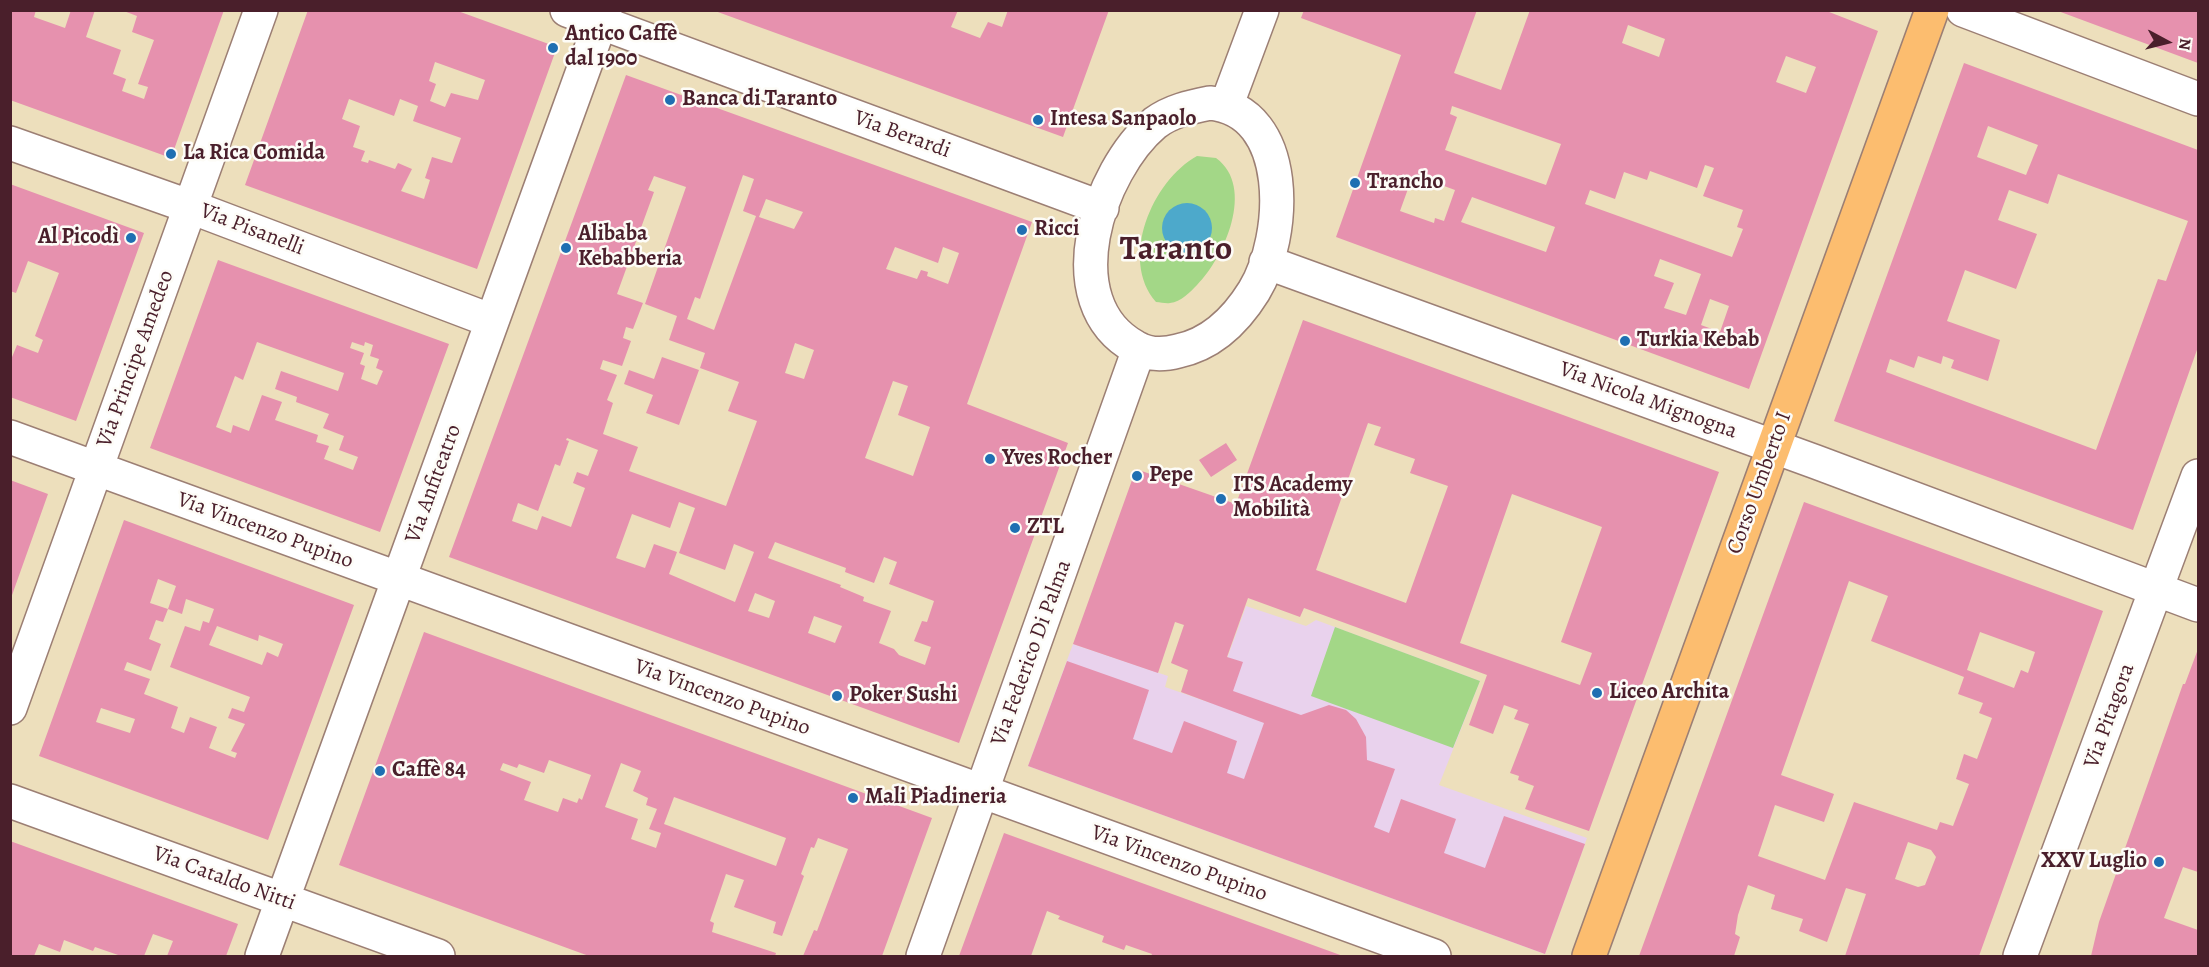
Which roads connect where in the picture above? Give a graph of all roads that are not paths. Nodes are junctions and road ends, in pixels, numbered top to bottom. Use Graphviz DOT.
graph roads {
  1 [pos="261,10"];
  2 [pos="567,10"];
  3 [pos="1262,10"];
  4 [pos="1932,10"];
  5 [pos="1963,10"];
  6 [pos="603,17"];
  7 [pos="2199,99"];
  8 [pos="1227,104"];
  9 [pos="10,143"];
  10 [pos="191,207"];
  11 [pos="1102,208"];
  12 [pos="1266,262"];
  13 [pos="492,321"];
  14 [pos="1138,349"];
  15 [pos="10,437"];
  16 [pos="1773,447"];
  17 [pos="96,469"];
  18 [pos="2199,476"];
  19 [pos="399,580"];
  20 [pos="2157,589"];
  21 [pos="2199,605"];
  22 [pos="10,708"];
  23 [pos="983,793"];
  24 [pos="10,801"];
  25 [pos="282,900"];
  26 [pos="262,957"];
  27 [pos="438,957"];
  28 [pos="923,957"];
  29 [pos="1434,957"];
  30 [pos="1589,957"];
  31 [pos="2020,957"];
  1 -- 10 [label="street, Via Principe Amedeo"];
  2 -- 6 [label="street, Via Berardi"];
  3 -- 8 [label="street"];
  4 -- 16 [label="main road, Corso Umberto I"];
  5 -- 7 [label="street"];
  6 -- 11 [label="street, Via Berardi"];
  6 -- 13 [label="street, Via Anfiteatro"];
  8 -- 11 [label="street"];
  8 -- 12 [label="street"];
  9 -- 10 [label="street, Via Pisanelli"];
  10 -- 13 [label="street, Via Pisanelli"];
  10 -- 17 [label="street, Via Principe Amedeo"];
  11 -- 14 [label="street"];
  12 -- 14 [label="street"];
  12 -- 16 [label="street, Via Nicola Mignogna"];
  13 -- 19 [label="street, Via Anfiteatro"];
  14 -- 23 [label="street, Via Federico Di Palma"];
  15 -- 17 [label="street, Via Vincenzo Pupino"];
  16 -- 20 [label="street, Via Nicola Mignogna"];
  16 -- 30 [label="main road, Corso Umberto I"];
  17 -- 19 [label="street, Via Vincenzo Pupino"];
  17 -- 22 [label="street, Via Principe Amedeo"];
  18 -- 20 [label="street, Via Pitagora"];
  19 -- 23 [label="street, Via Vincenzo Pupino"];
  19 -- 25 [label="street, Via Anfiteatro"];
  20 -- 21 [label="street, Via Nicola Mignogna"];
  20 -- 31 [label="street, Via Pitagora"];
  23 -- 28 [label="street, Via Federico Di Palma"];
  23 -- 29 [label="street, Via Vincenzo Pupino"];
  24 -- 25 [label="street, Via Cataldo Nitti"];
  25 -- 26 [label="street, Via Anfiteatro"];
  25 -- 27 [label="street, Via Cataldo Nitti"];
}
